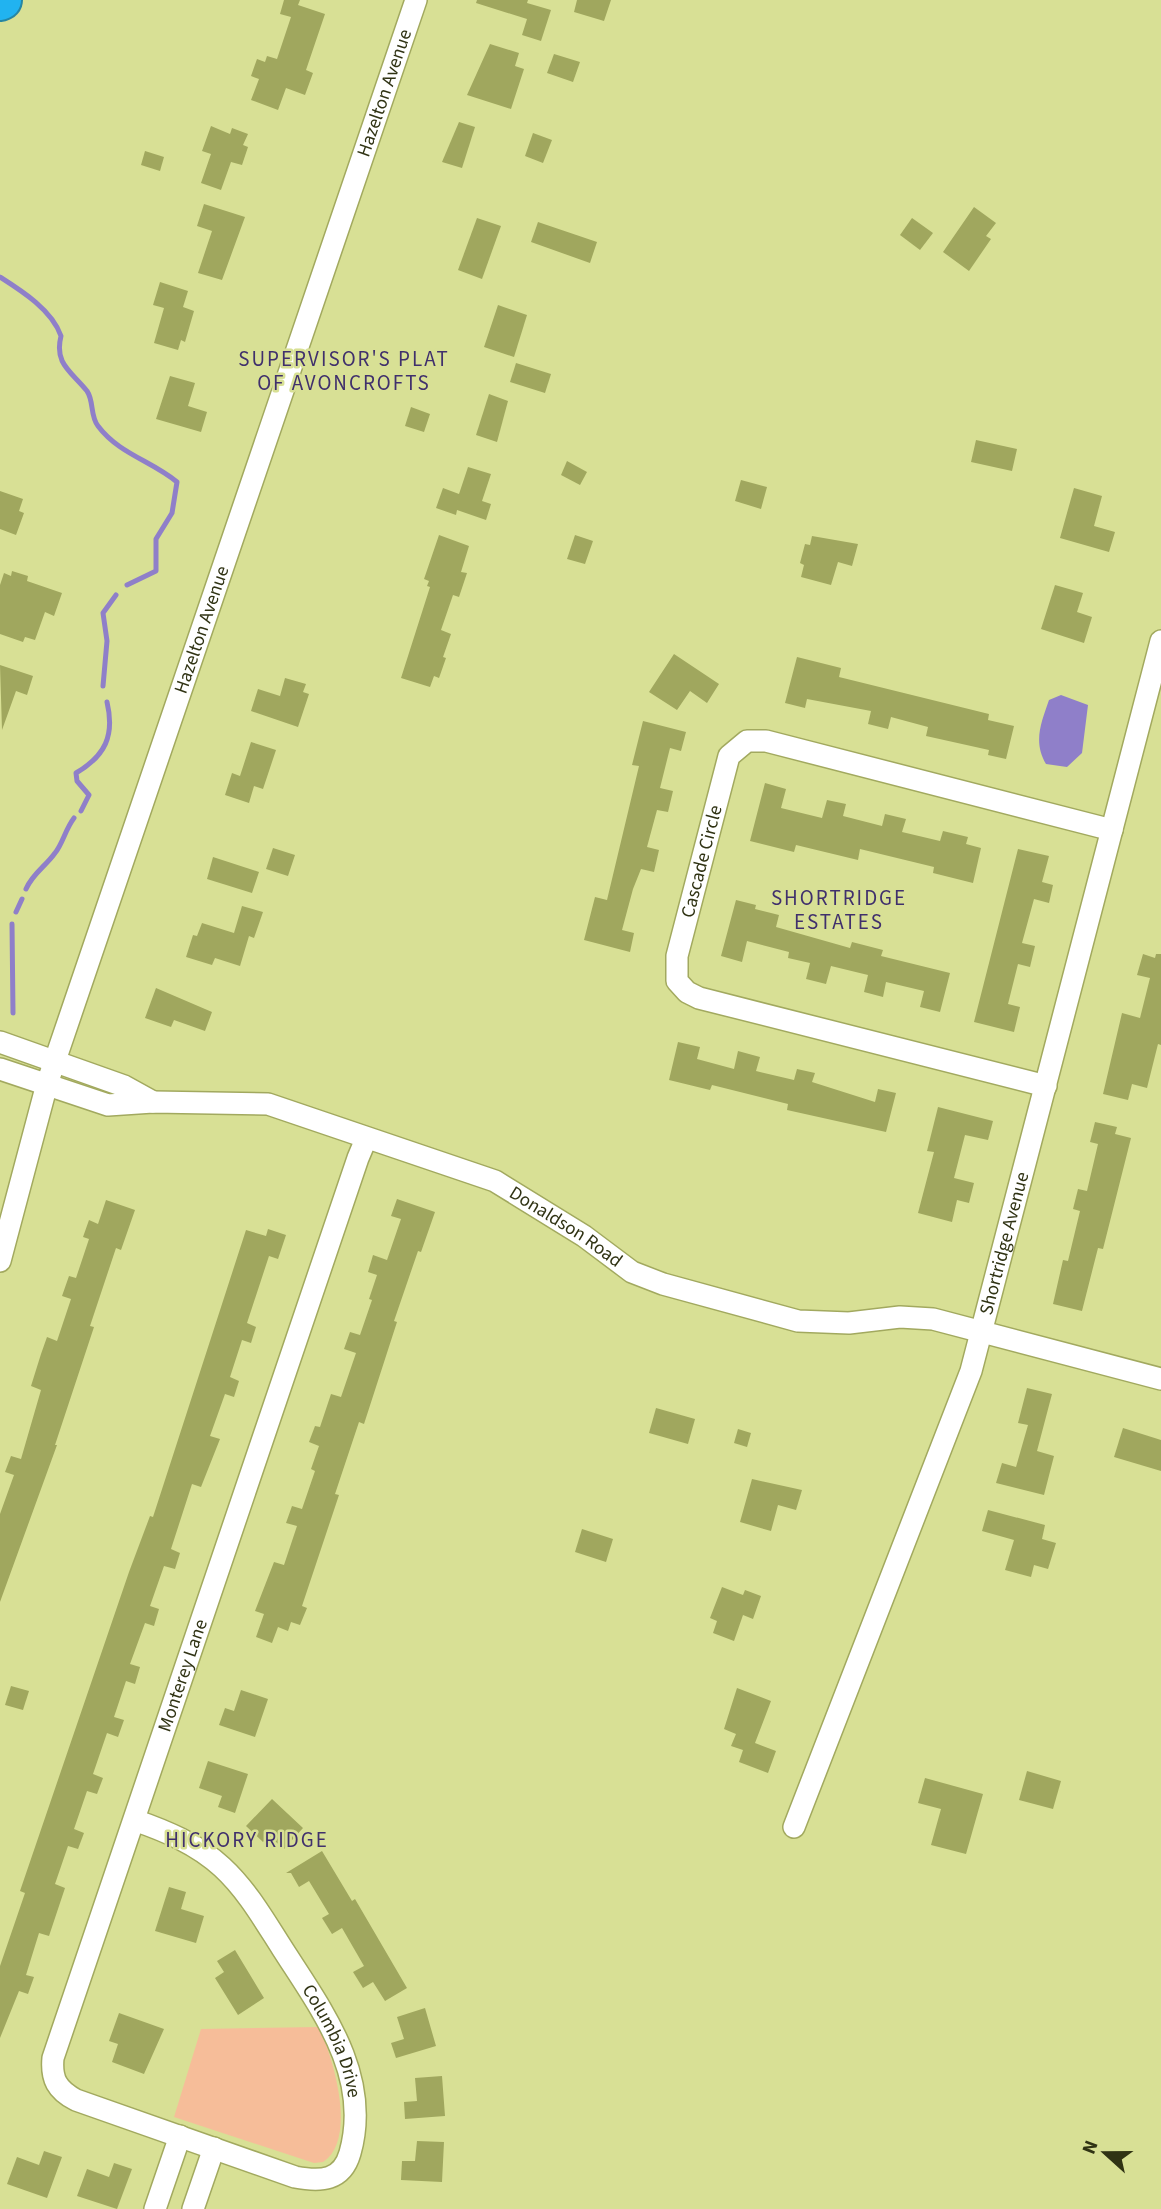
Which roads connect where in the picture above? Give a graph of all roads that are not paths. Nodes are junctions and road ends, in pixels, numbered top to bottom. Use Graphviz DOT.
graph roads {
  1 [pos="416,0"];
  2 [pos="1161,641"];
  3 [pos="1112,830"];
  4 [pos="0,1042"];
  5 [pos="55,1060"];
  6 [pos="0,1069"];
  7 [pos="47,1084"];
  8 [pos="1046,1086"];
  9 [pos="153,1102"];
  10 [pos="366,1139"];
  11 [pos="0,1261"];
  12 [pos="984,1330"];
  13 [pos="1161,1379"];
  14 [pos="134,1820"];
  15 [pos="794,1827"];
  16 [pos="180,2136"];
  17 [pos="214,2148"];
  18 [pos="155,2209"];
  19 [pos="193,2209"];
  1 -- 5 [label="street, Hazelton Avenue"];
  2 -- 3 [label="street, Shortridge Avenue"];
  3 -- 8 [label="street, Shortridge Avenue"];
  3 -- 8 [label="street, Cascade Circle"];
  4 -- 5 [label="street, Donaldson Road"];
  5 -- 7 [label="street, Hazelton Avenue"];
  5 -- 9 [label="street, Donaldson Road"];
  6 -- 7 [label="street, Donaldson Road"];
  7 -- 9 [label="street, Donaldson Road"];
  7 -- 11 [label="street, Hazelton Avenue"];
  8 -- 12 [label="street, Shortridge Avenue"];
  9 -- 10 [label="street, Donaldson Road"];
  10 -- 12 [label="street, Donaldson Road"];
  10 -- 14 [label="street, Monterey Lane"];
  12 -- 13 [label="street, Donaldson Road"];
  12 -- 15 [label="street, Shortridge Avenue"];
  14 -- 16 [label="street, Monterey Lane"];
  14 -- 17 [label="street, Columbia Drive"];
  16 -- 17 [label="street, Columbia Drive"];
  16 -- 18 [label="street"];
  17 -- 19 [label="street"];
}
